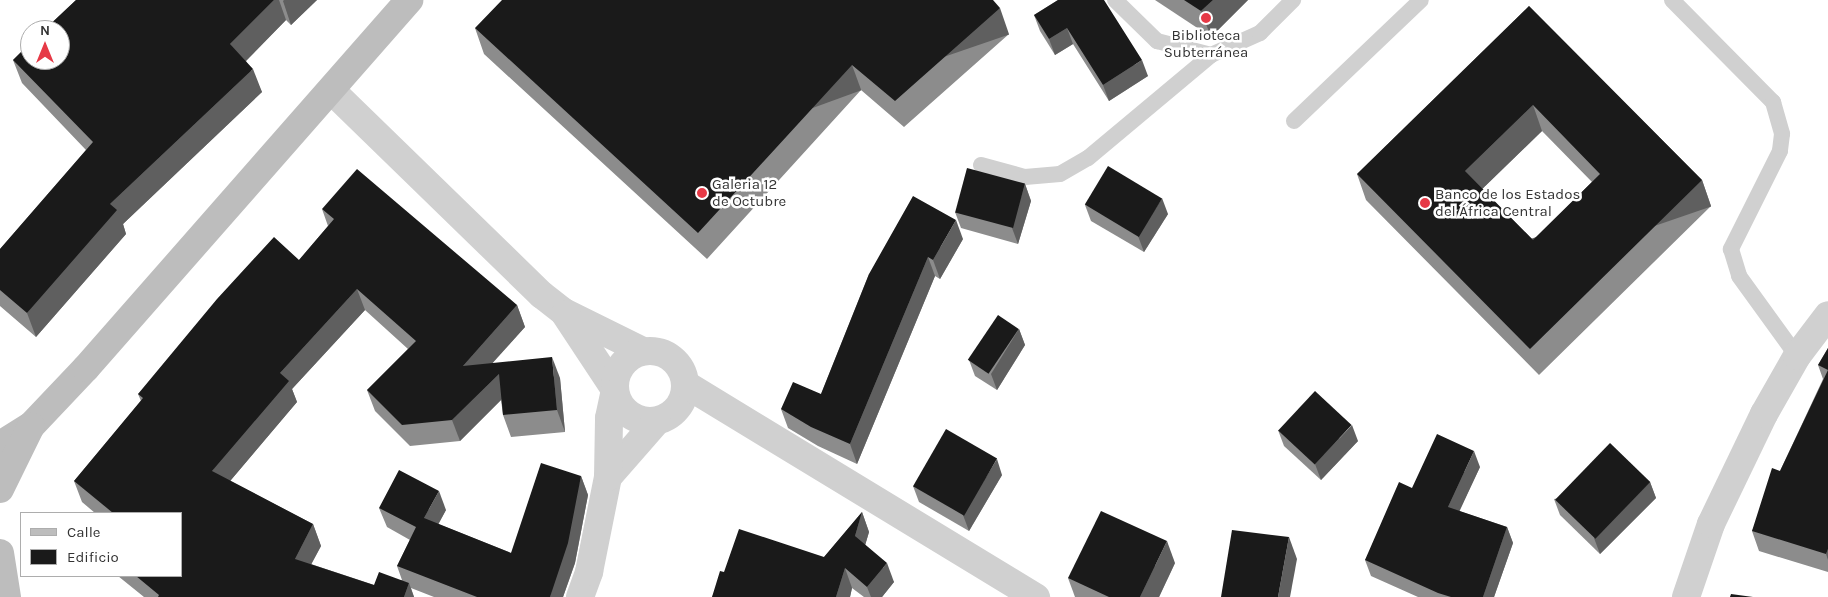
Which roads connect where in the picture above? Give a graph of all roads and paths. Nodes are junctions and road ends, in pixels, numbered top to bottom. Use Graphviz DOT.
graph roads {
  1 [pos="409,0"];
  2 [pos="1114,0"];
  3 [pos="1292,0"];
  4 [pos="1422,0"];
  5 [pos="1672,0"];
  6 [pos="1211,54"];
  7 [pos="332,90"];
  8 [pos="1294,121"];
  9 [pos="981,165"];
  10 [pos="564,312"];
  11 [pos="1828,315"];
  12 [pos="642,351"];
  13 [pos="1797,356"];
  14 [pos="685,384"];
  15 [pos="614,391"];
  16 [pos="657,421"];
  17 [pos="31,426"];
  18 [pos="0,445"];
  19 [pos="608,477"];
  20 [pos="0,489"];
  21 [pos="0,554"];
  22 [pos="7,597"];
  23 [pos="580,597"];
  24 [pos="1036,597"];
  25 [pos="1686,597"];
  1 -- 7 [label="street"];
  2 -- 6 [label="lane"];
  3 -- 6 [label="lane"];
  4 -- 8 [label="lane"];
  5 -- 13 [label="lane"];
  6 -- 9 [label="lane"];
  7 -- 10 [label="street"];
  7 -- 17 [label="street"];
  10 -- 12 [label="street"];
  10 -- 15 [label="street"];
  11 -- 13 [label="street"];
  12 -- 14 [label="street"];
  12 -- 15 [label="street"];
  13 -- 25 [label="street"];
  14 -- 16 [label="street"];
  14 -- 24 [label="street"];
  15 -- 16 [label="street"];
  15 -- 19 [label="street"];
  16 -- 19 [label="street"];
  17 -- 18 [label="street"];
  17 -- 20 [label="street"];
  19 -- 23 [label="street"];
  21 -- 22 [label="street"];
}
